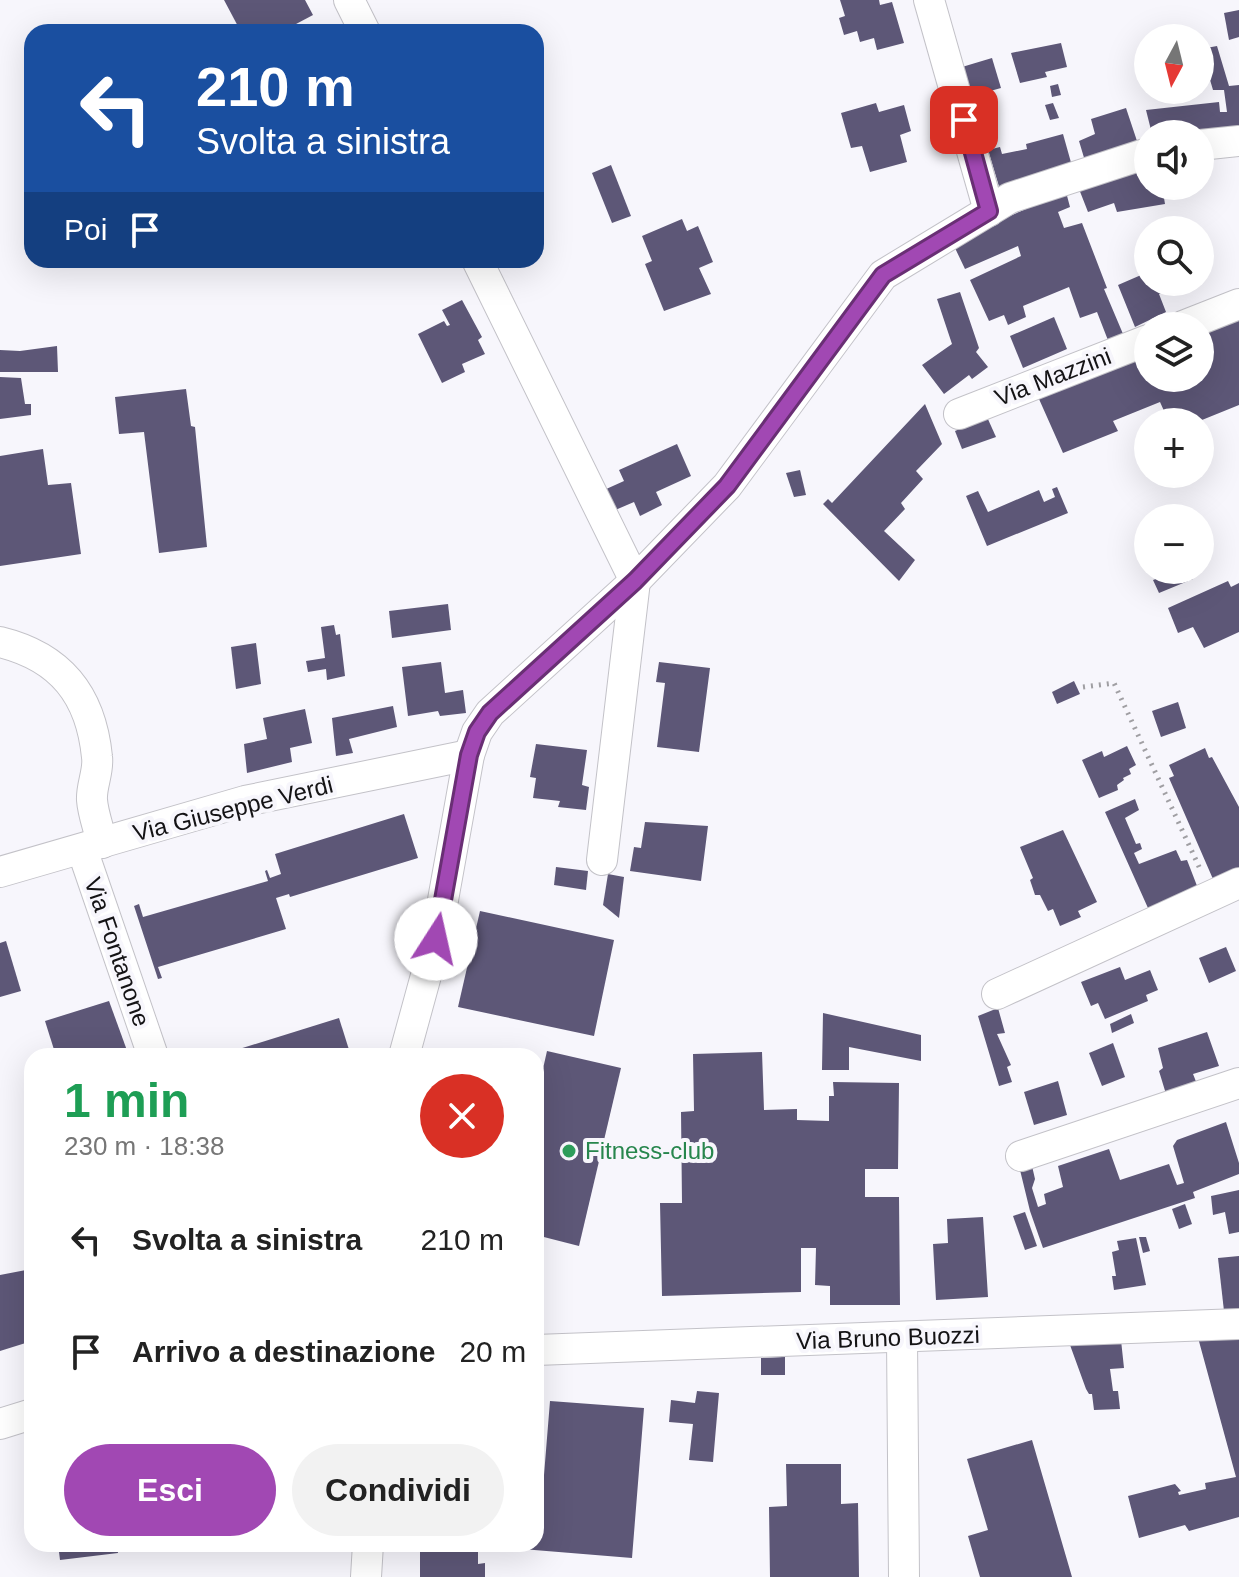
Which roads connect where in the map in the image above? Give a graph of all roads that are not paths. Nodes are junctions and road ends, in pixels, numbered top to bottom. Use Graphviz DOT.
graph roads {
  1 [pos="349,0"];
  2 [pos="929,0"];
  3 [pos="361,24"];
  4 [pos="1239,141"];
  5 [pos="1214,144"];
  6 [pos="1134,158"];
  7 [pos="989,211"];
  8 [pos="481,268"];
  9 [pos="1239,304"];
  10 [pos="1214,314"];
  11 [pos="1134,345"];
  12 [pos="959,414"];
  13 [pos="635,581"];
  14 [pos="0,642"];
  15 [pos="469,755"];
  16 [pos="92,846"];
  17 [pos="602,860"];
  18 [pos="0,872"];
  19 [pos="1226,890"];
  20 [pos="997,994"];
  21 [pos="151,1048"];
  22 [pos="406,1048"];
  23 [pos="1239,1083"];
  24 [pos="1021,1156"];
  25 [pos="1239,1324"];
  26 [pos="902,1338"];
  27 [pos="544,1350"];
  28 [pos="24,1416"];
  29 [pos="0,1424"];
  30 [pos="368,1552"];
  31 [pos="366,1577"];
  32 [pos="904,1577"];
  1 -- 3 [label="street"];
  2 -- 7 [label="street"];
  4 -- 5 [label="street"];
  6 -- 7 [label="street"];
  7 -- 13 [label="street"];
  8 -- 13 [label="street"];
  9 -- 10 [label="street"];
  11 -- 12 [label="street, Via Mazzini"];
  13 -- 15 [label="street"];
  13 -- 17 [label="street"];
  14 -- 16 [label="street, Via Fontanone"];
  15 -- 16 [label="street, Via Giuseppe Verdi"];
  15 -- 22 [label="street"];
  16 -- 18 [label="street, Via Giuseppe Verdi"];
  16 -- 21 [label="street, Via Fontanone"];
  19 -- 20 [label="street"];
  23 -- 24 [label="street"];
  25 -- 26 [label="street, Via Bruno Buozzi"];
  26 -- 27 [label="street, Via Bruno Buozzi"];
  26 -- 32 [label="street"];
  28 -- 29 [label="street"];
  30 -- 31 [label="street"];
}
